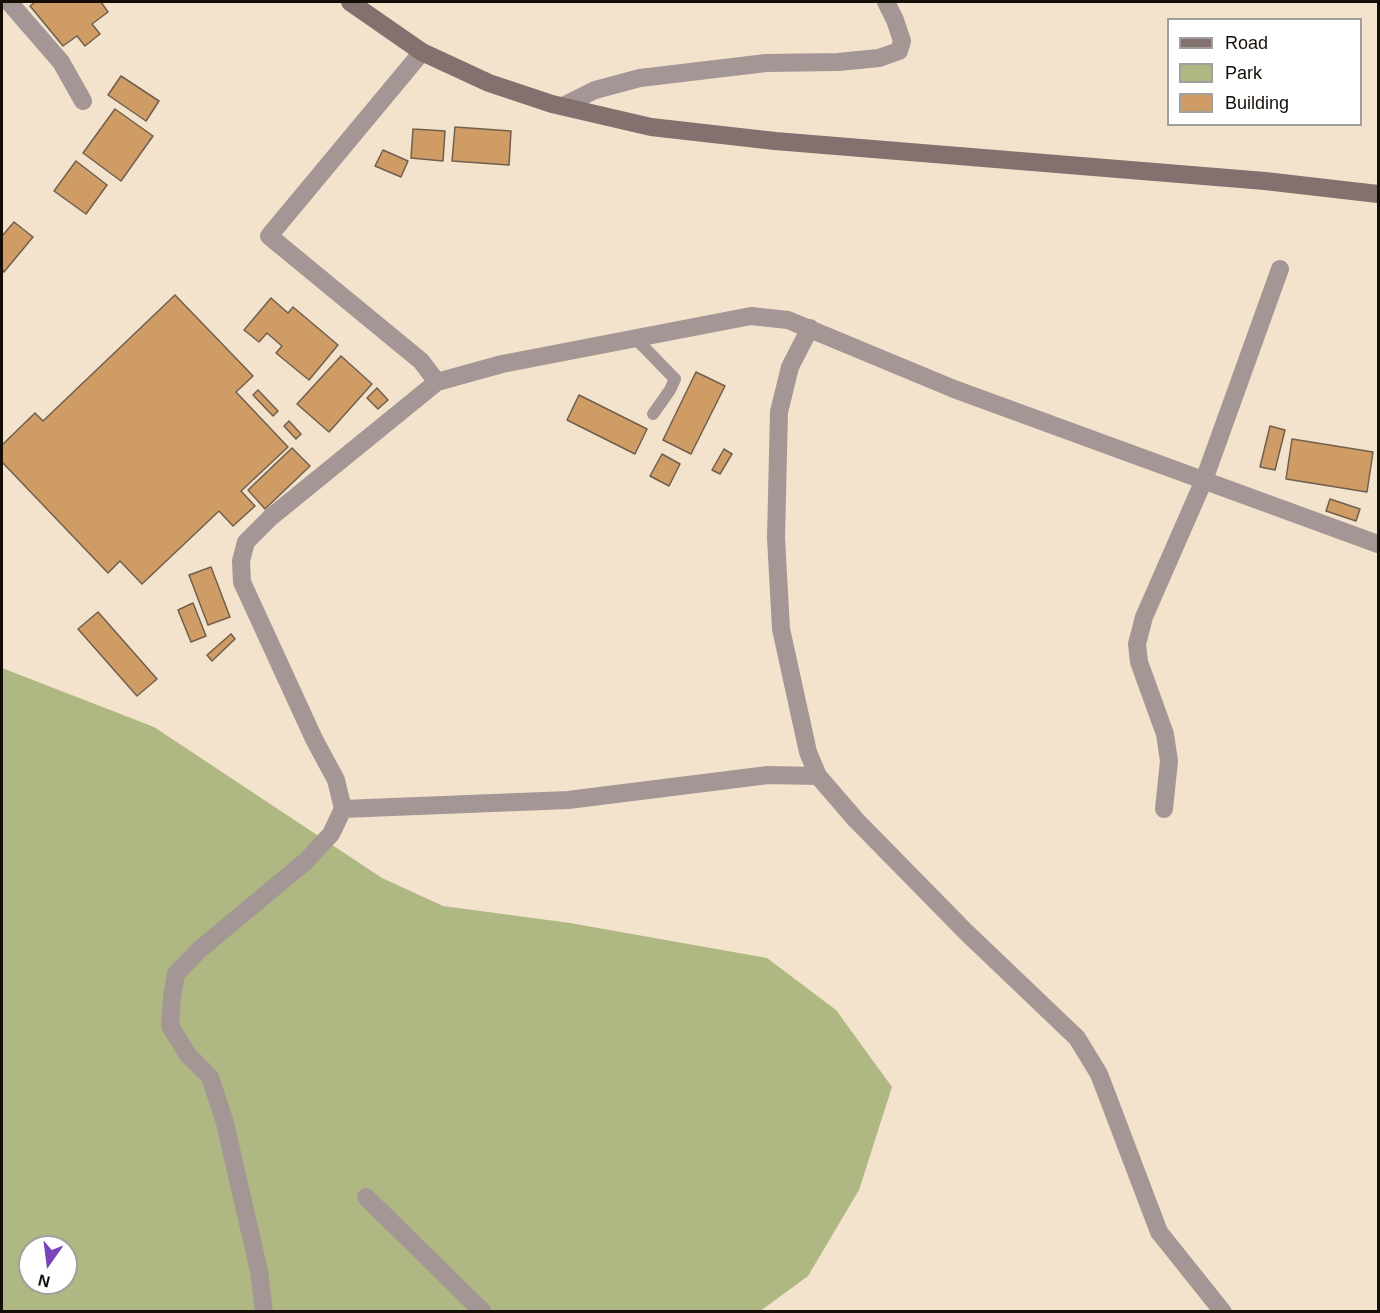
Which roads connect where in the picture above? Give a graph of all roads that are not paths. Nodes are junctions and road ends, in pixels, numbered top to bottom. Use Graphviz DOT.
graph roads {
  1 [pos="9,2"];
  2 [pos="350,2"];
  3 [pos="886,2"];
  4 [pos="422,52"];
  5 [pos="83,100"];
  6 [pos="563,106"];
  7 [pos="1378,194"];
  8 [pos="1280,268"];
  9 [pos="810,328"];
  10 [pos="636,339"];
  11 [pos="436,382"];
  12 [pos="652,414"];
  13 [pos="1204,480"];
  14 [pos="1378,544"];
  15 [pos="818,776"];
  16 [pos="343,809"];
  17 [pos="1164,809"];
  18 [pos="366,1197"];
  19 [pos="264,1311"];
  20 [pos="483,1311"];
  21 [pos="1223,1311"];
  1 -- 5 [label="street"];
  2 -- 4 [label="street"];
  3 -- 6 [label="street"];
  4 -- 6 [label="street"];
  4 -- 11 [label="street"];
  6 -- 7 [label="street"];
  8 -- 13 [label="street"];
  9 -- 10 [label="street"];
  9 -- 13 [label="street"];
  9 -- 15 [label="street"];
  10 -- 11 [label="street"];
  10 -- 12 [label="lane"];
  11 -- 16 [label="street"];
  13 -- 14 [label="street"];
  13 -- 17 [label="street"];
  15 -- 16 [label="street"];
  15 -- 21 [label="street"];
  16 -- 19 [label="street"];
  18 -- 20 [label="street"];
}
